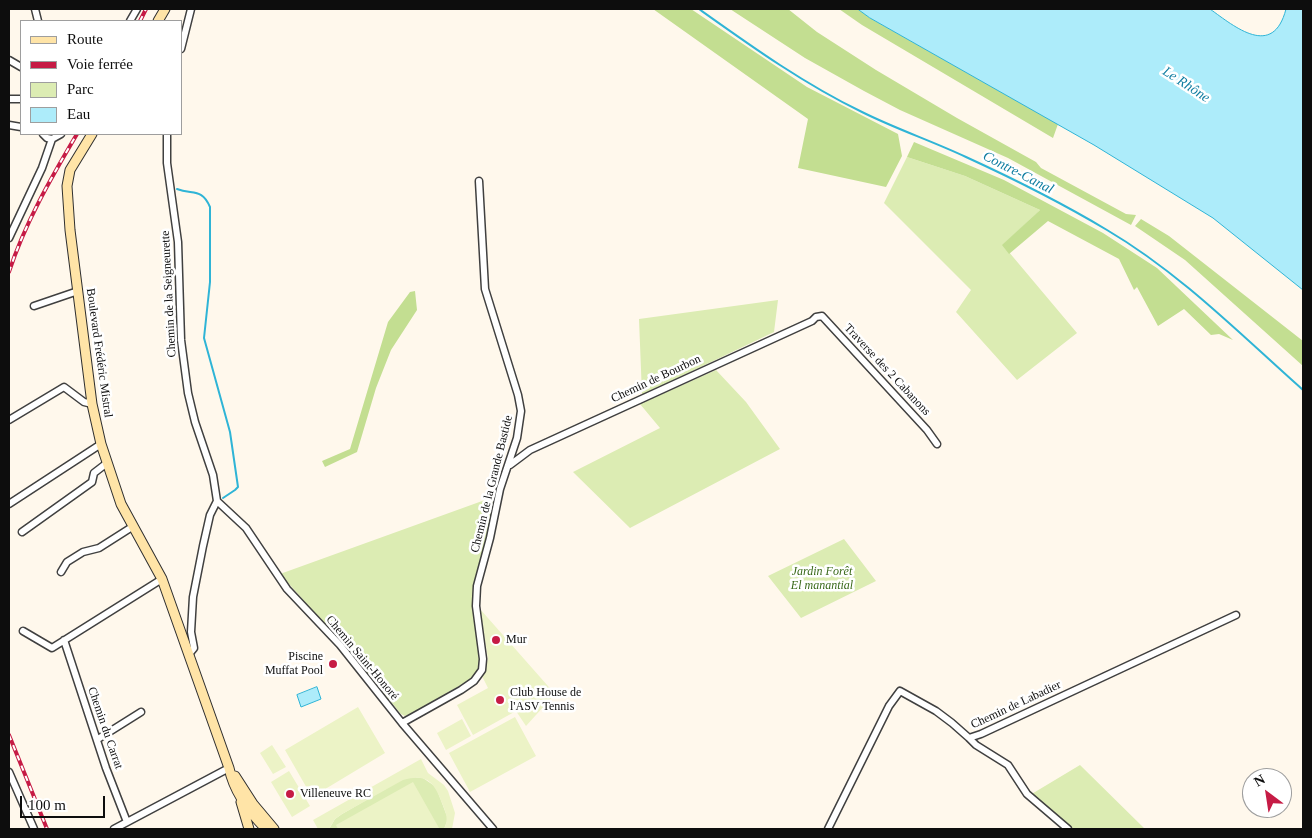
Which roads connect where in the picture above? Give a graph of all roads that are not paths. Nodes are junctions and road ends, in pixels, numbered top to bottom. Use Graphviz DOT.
graph roads {
  1 [pos="137,9"];
  2 [pos="165,9"];
  3 [pos="192,9"];
  4 [pos="131,20"];
  5 [pos="159,20"];
  6 [pos="182,45"];
  7 [pos="9,60"];
  8 [pos="20,66"];
  9 [pos="44,135"];
  10 [pos="59,135"];
  11 [pos="91,135"];
  12 [pos="167,135"];
  13 [pos="52,139"];
  14 [pos="480,181"];
  15 [pos="9,238"];
  16 [pos="78,291"];
  17 [pos="34,306"];
  18 [pos="816,317"];
  19 [pos="92,404"];
  20 [pos="9,420"];
  21 [pos="102,444"];
  22 [pos="937,444"];
  23 [pos="107,463"];
  24 [pos="507,467"];
  25 [pos="217,501"];
  26 [pos="9,504"];
  27 [pos="132,527"];
  28 [pos="22,532"];
  29 [pos="61,572"];
  30 [pos="162,579"];
  31 [pos="1236,615"];
  32 [pos="23,631"];
  33 [pos="64,640"];
  34 [pos="189,654"];
  35 [pos="141,712"];
  36 [pos="402,723"];
  37 [pos="98,738"];
  38 [pos="969,738"];
  39 [pos="229,768"];
  40 [pos="9,772"];
  41 [pos="238,795"];
  42 [pos="128,822"];
  43 [pos="34,829"];
  44 [pos="114,829"];
  45 [pos="249,829"];
  46 [pos="268,829"];
  47 [pos="493,829"];
  48 [pos="828,829"];
  49 [pos="1068,829"];
  1 -- 4 [label="street"];
  2 -- 5 [label="main road"];
  3 -- 6 [label="street"];
  7 -- 8 [label="street"];
  9 -- 13 [label="street"];
  10 -- 13 [label="street"];
  11 -- 16 [label="main road, Boulevard Frédéric Mistral"];
  12 -- 25 [label="street, Chemin de la Seigneurette"];
  13 -- 15 [label="street"];
  14 -- 24 [label="street, Chemin de la Grande Bastide"];
  16 -- 17 [label="street"];
  16 -- 19 [label="main road, Boulevard Frédéric Mistral"];
  18 -- 22 [label="street, Traverse des 2 Cabanons"];
  18 -- 24 [label="street, Chemin de Bourbon"];
  19 -- 20 [label="street"];
  19 -- 21 [label="main road, Boulevard Frédéric Mistral"];
  21 -- 23 [label="main road, Boulevard Frédéric Mistral"];
  21 -- 26 [label="street"];
  23 -- 27 [label="main road, Boulevard Frédéric Mistral"];
  23 -- 28 [label="street"];
  24 -- 36 [label="street, Chemin de la Grande Bastide"];
  25 -- 34 [label="street"];
  25 -- 36 [label="street, Chemin Saint-Honoré"];
  27 -- 29 [label="street"];
  27 -- 30 [label="main road, Boulevard Frédéric Mistral"];
  30 -- 33 [label="street"];
  30 -- 34 [label="main road, Boulevard Frédéric Mistral"];
  31 -- 38 [label="street, Chemin de Labadier"];
  32 -- 33 [label="street"];
  33 -- 37 [label="street, Chemin du Carrat"];
  34 -- 39 [label="main road, Boulevard Frédéric Mistral"];
  35 -- 37 [label="street"];
  36 -- 47 [label="street, Chemin Saint-Honoré"];
  37 -- 42 [label="street, Chemin du Carrat"];
  38 -- 48 [label="street, Chemin de Labadier"];
  38 -- 49 [label="street"];
  39 -- 41 [label="main road, Boulevard Frédéric Mistral"];
  39 -- 42 [label="street"];
  39 -- 46 [label="main road, Boulevard Frédéric Mistral"];
  40 -- 43 [label="street"];
  41 -- 45 [label="main road, Boulevard Frédéric Mistral"];
  41 -- 46 [label="main road, Boulevard Frédéric Mistral"];
  42 -- 44 [label="street"];
}
